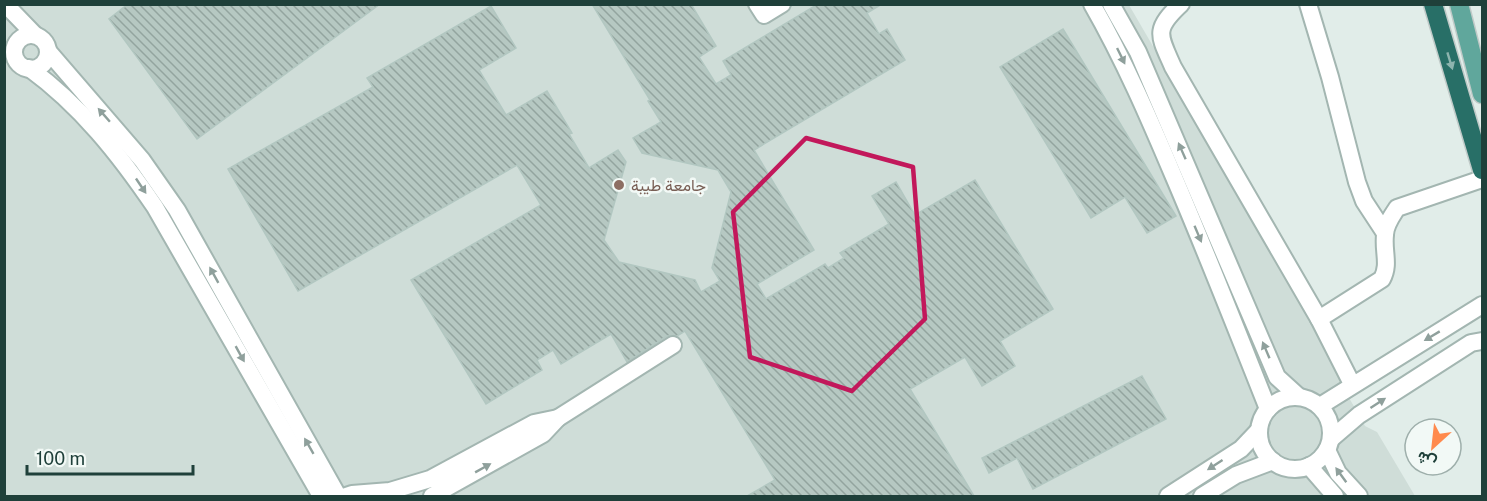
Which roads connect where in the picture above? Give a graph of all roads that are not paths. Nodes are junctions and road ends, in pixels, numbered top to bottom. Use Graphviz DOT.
graph roads {
  1 [pos="5,4"];
  2 [pos="757,4"];
  3 [pos="782,4"];
  4 [pos="1092,4"];
  5 [pos="1112,4"];
  6 [pos="1181,4"];
  7 [pos="1308,4"];
  8 [pos="1433,4"];
  9 [pos="1459,4"];
  10 [pos="35,35"];
  11 [pos="10,47"];
  12 [pos="48,51"];
  13 [pos="29,68"];
  14 [pos="1482,94"];
  15 [pos="1482,170"];
  16 [pos="1482,179"];
  17 [pos="1385,233"];
  18 [pos="1240,288"];
  19 [pos="1223,295"];
  20 [pos="1482,305"];
  21 [pos="1319,319"];
  22 [pos="1482,342"];
  23 [pos="674,345"];
  24 [pos="1352,384"];
  25 [pos="1299,397"];
  26 [pos="1320,406"];
  27 [pos="1268,409"];
  28 [pos="558,418"];
  29 [pos="1259,430"];
  30 [pos="1329,444"];
  31 [pos="1273,461"];
  32 [pos="1309,466"];
  33 [pos="321,496"];
  34 [pos="338,496"];
  35 [pos="346,496"];
  36 [pos="432,496"];
  37 [pos="1168,496"];
  38 [pos="1202,496"];
  39 [pos="1335,496"];
  40 [pos="1359,496"];
  1 -- 10 [label="street"];
  2 -- 3 [label="street"];
  4 -- 19 [label="street, one-way"];
  18 -- 5 [label="street, one-way"];
  6 -- 21 [label="street"];
  7 -- 17 [label="street"];
  8 -- 15 [label="highway, one-way"];
  9 -- 14 [label="main road"];
  10 -- 11 [label="street"];
  10 -- 12 [label="street"];
  11 -- 13 [label="street"];
  12 -- 13 [label="street"];
  34 -- 12 [label="street, one-way"];
  13 -- 33 [label="street, one-way"];
  16 -- 17 [label="street"];
  17 -- 21 [label="street"];
  18 -- 19 [label="street"];
  25 -- 18 [label="street, one-way"];
  19 -- 27 [label="street"];
  20 -- 24 [label="street, one-way"];
  21 -- 24 [label="street"];
  30 -- 22 [label="street, one-way"];
  23 -- 28 [label="street"];
  24 -- 26 [label="street"];
  25 -- 26 [label="street"];
  25 -- 27 [label="street"];
  26 -- 30 [label="street"];
  27 -- 29 [label="street"];
  28 -- 35 [label="street"];
  36 -- 28 [label="street, one-way"];
  29 -- 31 [label="street"];
  29 -- 37 [label="street, one-way"];
  30 -- 32 [label="street"];
  40 -- 30 [label="street, one-way"];
  31 -- 32 [label="street"];
  31 -- 38 [label="street"];
  32 -- 39 [label="street"];
}
